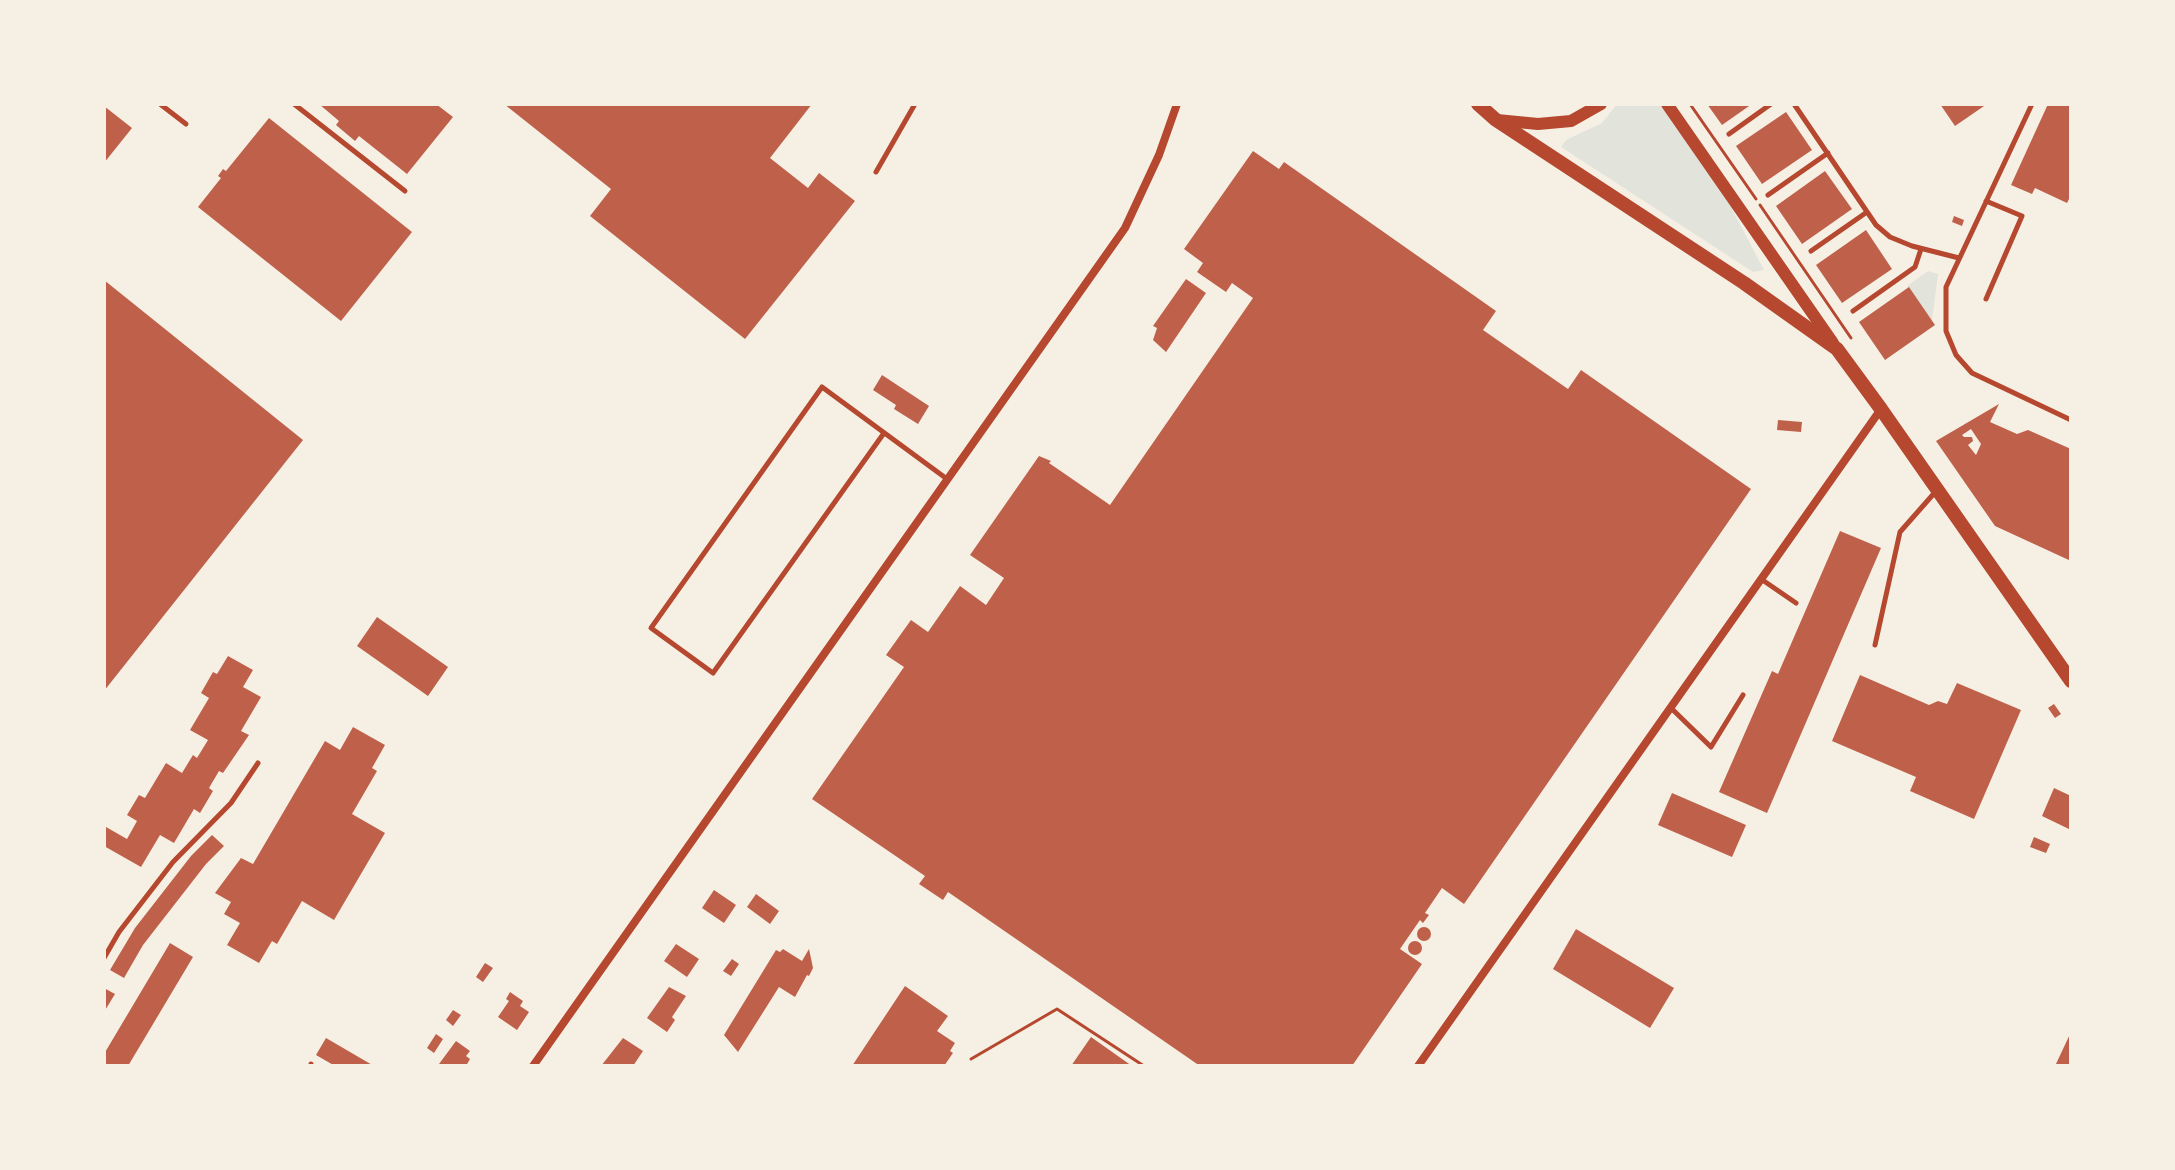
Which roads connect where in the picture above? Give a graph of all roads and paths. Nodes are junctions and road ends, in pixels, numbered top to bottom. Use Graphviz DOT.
graph roads {
  1 [pos="160,104"];
  2 [pos="294,104"];
  3 [pos="915,104"];
  4 [pos="1177,104"];
  5 [pos="1478,104"];
  6 [pos="1601,104"];
  7 [pos="1667,104"];
  8 [pos="1771,104"];
  9 [pos="1794,104"];
  10 [pos="2032,104"];
  11 [pos="1496,120"];
  12 [pos="186,124"];
  13 [pos="1729,134"];
  14 [pos="1828,153"];
  15 [pos="876,172"];
  16 [pos="405,191"];
  17 [pos="1768,195"];
  18 [pos="1986,201"];
  19 [pos="1867,212"];
  20 [pos="1921,249"];
  21 [pos="1811,251"];
  22 [pos="1959,258"];
  23 [pos="1986,299"];
  24 [pos="1853,311"];
  25 [pos="1837,349"];
  26 [pos="1881,409"];
  27 [pos="2071,420"];
  28 [pos="884,433"];
  29 [pos="948,479"];
  30 [pos="1937,489"];
  31 [pos="1761,579"];
  32 [pos="1796,603"];
  33 [pos="1875,645"];
  34 [pos="2071,681"];
  35 [pos="1743,695"];
  36 [pos="1671,708"];
  37 [pos="258,763"];
  38 [pos="104,958"];
  39 [pos="971,1059"];
  40 [pos="533,1066"];
  41 [pos="1144,1066"];
  42 [pos="1418,1066"];
  1 -- 12 [label="lane"];
  2 -- 16 [label="lane"];
  3 -- 15 [label="lane"];
  4 -- 29 [label="street"];
  5 -- 11 [label="main road"];
  6 -- 11 [label="street"];
  7 -- 25 [label="street"];
  8 -- 13 [label="lane"];
  9 -- 14 [label="lane"];
  10 -- 18 [label="lane"];
  11 -- 25 [label="main road"];
  14 -- 17 [label="lane"];
  14 -- 19 [label="lane"];
  18 -- 22 [label="lane"];
  18 -- 23 [label="lane"];
  19 -- 20 [label="lane"];
  19 -- 21 [label="lane"];
  20 -- 22 [label="lane"];
  20 -- 24 [label="lane"];
  22 -- 27 [label="lane"];
  25 -- 26 [label="main road"];
  26 -- 30 [label="main road"];
  26 -- 31 [label="street"];
  28 -- 28 [label="lane"];
  28 -- 29 [label="lane"];
  29 -- 40 [label="street"];
  30 -- 33 [label="lane"];
  30 -- 34 [label="main road"];
  31 -- 32 [label="lane"];
  31 -- 36 [label="street"];
  35 -- 36 [label="lane"];
  36 -- 42 [label="street"];
  37 -- 38 [label="lane"];
  39 -- 41 [label="path"];
}
